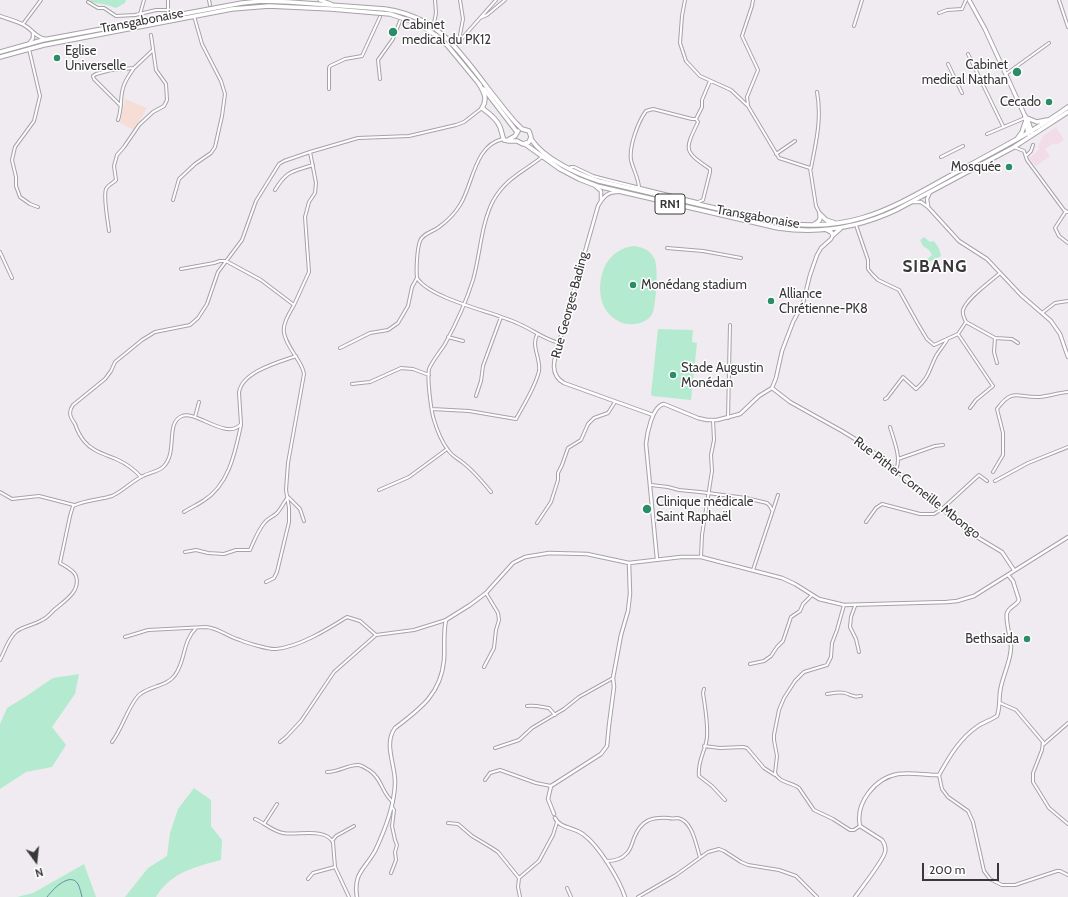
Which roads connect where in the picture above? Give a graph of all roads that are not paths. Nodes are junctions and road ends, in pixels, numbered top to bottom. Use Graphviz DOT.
graph roads {
  1 [pos="41,0"];
  2 [pos="144,0"];
  3 [pos="168,0"];
  4 [pos="209,0"];
  5 [pos="308,0"];
  6 [pos="320,0"];
  7 [pos="435,0"];
  8 [pos="460,0"];
  9 [pos="496,0"];
  10 [pos="505,0"];
  11 [pos="684,0"];
  12 [pos="753,0"];
  13 [pos="862,0"];
  14 [pos="966,0"];
  15 [pos="969,0"];
  16 [pos="1059,0"];
  17 [pos="285,1"];
  18 [pos="88,2"];
  19 [pos="301,3"];
  20 [pos="331,4"];
  21 [pos="210,5"];
  22 [pos="168,10"];
  23 [pos="168,13"];
  24 [pos="939,13"];
  25 [pos="140,14"];
  26 [pos="0,16"];
  27 [pos="194,16"];
  28 [pos="380,16"];
  29 [pos="479,18"];
  30 [pos="400,20"];
  31 [pos="434,23"];
  32 [pos="22,24"];
  33 [pos="854,26"];
  34 [pos="1068,27"];
  35 [pos="33,31"];
  36 [pos="151,35"];
  37 [pos="51,39"];
  38 [pos="460,40"];
  39 [pos="1049,43"];
  40 [pos="28,44"];
  41 [pos="457,44"];
  42 [pos="29,49"];
  43 [pos="153,50"];
  44 [pos="0,52"];
  45 [pos="968,54"];
  46 [pos="0,57"];
  47 [pos="948,64"];
  48 [pos="134,68"];
  49 [pos="1006,74"];
  50 [pos="380,79"];
  51 [pos="710,81"];
  52 [pos="479,84"];
  53 [pos="328,89"];
  54 [pos="817,92"];
  55 [pos="962,93"];
  56 [pos="121,106"];
  57 [pos="748,106"];
  58 [pos="1068,107"];
  59 [pos="482,108"];
  60 [pos="1068,112"];
  61 [pos="1055,116"];
  62 [pos="696,119"];
  63 [pos="1026,119"];
  64 [pos="118,120"];
  65 [pos="1003,126"];
  66 [pos="522,129"];
  67 [pos="517,133"];
  68 [pos="987,134"];
  69 [pos="1030,134"];
  70 [pos="504,139"];
  71 [pos="531,139"];
  72 [pos="1016,140"];
  73 [pos="517,141"];
  74 [pos="794,141"];
  75 [pos="525,144"];
  76 [pos="1034,145"];
  77 [pos="963,146"];
  78 [pos="1014,147"];
  79 [pos="310,152"];
  80 [pos="776,154"];
  81 [pos="1026,155"];
  82 [pos="542,157"];
  83 [pos="940,157"];
  84 [pos="313,165"];
  85 [pos="570,169"];
  86 [pos="811,170"];
  87 [pos="586,182"];
  88 [pos="639,187"];
  89 [pos="275,190"];
  90 [pos="931,191"];
  91 [pos="626,194"];
  92 [pos="667,196"];
  93 [pos="173,200"];
  94 [pos="600,201"];
  95 [pos="911,202"];
  96 [pos="695,203"];
  97 [pos="38,207"];
  98 [pos="928,207"];
  99 [pos="1067,212"];
  100 [pos="820,214"];
  101 [pos="838,224"];
  102 [pos="856,225"];
  103 [pos="810,226"];
  104 [pos="842,228"];
  105 [pos="826,230"];
  106 [pos="109,231"];
  107 [pos="833,235"];
  108 [pos="1068,244"];
  109 [pos="667,248"];
  110 [pos="0,252"];
  111 [pos="741,258"];
  112 [pos="226,261"];
  113 [pos="181,269"];
  114 [pos="1000,273"];
  115 [pos="12,278"];
  116 [pos="417,278"];
  117 [pos="1068,301"];
  118 [pos="464,304"];
  119 [pos="294,305"];
  120 [pos="1042,313"];
  121 [pos="501,317"];
  122 [pos="966,322"];
  123 [pos="730,325"];
  124 [pos="537,334"];
  125 [pos="958,334"];
  126 [pos="448,337"];
  127 [pos="995,338"];
  128 [pos="948,339"];
  129 [pos="463,341"];
  130 [pos="559,343"];
  131 [pos="1018,343"];
  132 [pos="340,348"];
  133 [pos="296,356"];
  134 [pos="1068,357"];
  135 [pos="997,363"];
  136 [pos="429,375"];
  137 [pos="352,384"];
  138 [pos="772,388"];
  139 [pos="1068,392"];
  140 [pos="476,396"];
  141 [pos="885,399"];
  142 [pos="199,402"];
  143 [pos="615,402"];
  144 [pos="970,408"];
  145 [pos="432,409"];
  146 [pos="654,415"];
  147 [pos="195,417"];
  148 [pos="728,418"];
  149 [pos="713,420"];
  150 [pos="241,424"];
  151 [pos="890,427"];
  152 [pos="943,445"];
  153 [pos="1068,448"];
  154 [pos="447,449"];
  155 [pos="898,458"];
  156 [pos="896,469"];
  157 [pos="993,472"];
  158 [pos="141,476"];
  159 [pos="987,480"];
  160 [pos="995,480"];
  161 [pos="651,485"];
  162 [pos="379,490"];
  163 [pos="0,492"];
  164 [pos="491,492"];
  165 [pos="709,493"];
  166 [pos="778,495"];
  167 [pos="288,497"];
  168 [pos="75,506"];
  169 [pos="942,509"];
  170 [pos="772,510"];
  171 [pos="184,512"];
  172 [pos="304,521"];
  173 [pos="866,522"];
  174 [pos="537,523"];
  175 [pos="1068,537"];
  176 [pos="185,552"];
  177 [pos="700,557"];
  178 [pos="657,559"];
  179 [pos="629,563"];
  180 [pos="753,570"];
  181 [pos="1014,570"];
  182 [pos="1008,575"];
  183 [pos="266,582"];
  184 [pos="486,593"];
  185 [pos="812,595"];
  186 [pos="844,605"];
  187 [pos="855,606"];
  188 [pos="446,620"];
  189 [pos="197,627"];
  190 [pos="376,635"];
  191 [pos="125,637"];
  192 [pos="859,652"];
  193 [pos="0,660"];
  194 [pos="750,664"];
  195 [pos="484,667"];
  196 [pos="613,678"];
  197 [pos="704,690"];
  198 [pos="827,694"];
  199 [pos="861,696"];
  200 [pos="1000,703"];
  201 [pos="527,706"];
  202 [pos="555,715"];
  203 [pos="1068,723"];
  204 [pos="112,742"];
  205 [pos="280,742"];
  206 [pos="1044,744"];
  207 [pos="704,746"];
  208 [pos="495,748"];
  209 [pos="327,772"];
  210 [pos="776,775"];
  211 [pos="939,775"];
  212 [pos="485,780"];
  213 [pos="551,786"];
  214 [pos="725,800"];
  215 [pos="393,801"];
  216 [pos="277,804"];
  217 [pos="392,807"];
  218 [pos="255,819"];
  219 [pos="557,822"];
  220 [pos="448,823"];
  221 [pos="264,824"];
  222 [pos="1068,824"];
  223 [pos="354,826"];
  224 [pos="860,826"];
  225 [pos="332,841"];
  226 [pos="700,857"];
  227 [pos="606,861"];
  228 [pos="335,867"];
  229 [pos="391,873"];
  230 [pos="1068,876"];
  231 [pos="519,878"];
  232 [pos="308,879"];
  233 [pos="567,888"];
  234 [pos="349,897"];
  235 [pos="357,897"];
  236 [pos="520,897"];
  237 [pos="571,897"];
  238 [pos="625,897"];
  239 [pos="638,897"];
  240 [pos="816,897"];
  241 [pos="855,897"];
  1 -- 32 [label="street"];
  2 -- 25 [label="street"];
  3 -- 22 [label="street"];
  4 -- 21 [label="street"];
  5 -- 19 [label="main road"];
  6 -- 20 [label="main road"];
  7 -- 31 [label="street"];
  8 -- 38 [label="street"];
  9 -- 29 [label="street"];
  10 -- 29 [label="street"];
  11 -- 51 [label="street"];
  12 -- 57 [label="street"];
  13 -- 33 [label="street"];
  14 -- 24 [label="street"];
  15 -- 49 [label="main road"];
  16 -- 34 [label="street"];
  17 -- 19 [label="highway, Transgabonaise / RN1"];
  17 -- 37 [label="highway, Transgabonaise / RN1"];
  18 -- 25 [label="street"];
  19 -- 20 [label="highway, Transgabonaise / RN1"];
  20 -- 66 [label="highway, Transgabonaise / RN1"];
  22 -- 23 [label="street"];
  22 -- 25 [label="street"];
  26 -- 32 [label="street"];
  27 -- 42 [label="highway, Transgabonaise"];
  27 -- 52 [label="highway, Transgabonaise"];
  27 -- 93 [label="street"];
  28 -- 53 [label="street"];
  29 -- 38 [label="street"];
  30 -- 50 [label="street"];
  32 -- 35 [label="street"];
  35 -- 37 [label="street"];
  35 -- 40 [label="street"];
  36 -- 43 [label="street"];
  37 -- 40 [label="highway, Transgabonaise / RN1"];
  38 -- 41 [label="street"];
  39 -- 49 [label="street"];
  40 -- 44 [label="highway, Transgabonaise / RN1"];
  42 -- 46 [label="highway, Transgabonaise"];
  42 -- 97 [label="street"];
  43 -- 48 [label="street"];
  43 -- 106 [label="street"];
  45 -- 65 [label="street"];
  47 -- 55 [label="street"];
  48 -- 56 [label="street"];
  48 -- 56 [label="street"];
  49 -- 63 [label="main road"];
  51 -- 57 [label="street"];
  51 -- 62 [label="street"];
  52 -- 59 [label="highway"];
  52 -- 67 [label="highway, Transgabonaise"];
  54 -- 86 [label="street"];
  56 -- 64 [label="street"];
  57 -- 80 [label="street"];
  58 -- 61 [label="highway, Transgabonaise / RN1"];
  59 -- 70 [label="highway"];
  59 -- 79 [label="street"];
  60 -- 69 [label="highway, Transgabonaise / RN1"];
  61 -- 63 [label="highway"];
  61 -- 69 [label="highway, Transgabonaise / RN1"];
  62 -- 88 [label="street"];
  62 -- 96 [label="street"];
  63 -- 65 [label="street"];
  63 -- 69 [label="highway"];
  63 -- 72 [label="highway"];
  65 -- 68 [label="street"];
  66 -- 67 [label="highway"];
  66 -- 71 [label="highway, RN1"];
  67 -- 70 [label="highway"];
  67 -- 73 [label="highway"];
  69 -- 72 [label="highway, Transgabonaise / RN1"];
  69 -- 78 [label="highway, Transgabonaise / RN1"];
  70 -- 73 [label="highway"];
  70 -- 116 [label="street"];
  71 -- 75 [label="highway"];
  71 -- 85 [label="highway, Transgabonaise / RN1"];
  72 -- 101 [label="highway, Transgabonaise / RN1"];
  73 -- 75 [label="highway, RN1"];
  74 -- 80 [label="street"];
  75 -- 82 [label="highway, Transgabonaise / RN1"];
  76 -- 81 [label="street"];
  77 -- 83 [label="street"];
  78 -- 81 [label="street"];
  78 -- 90 [label="highway, Transgabonaise / RN1"];
  79 -- 84 [label="street"];
  79 -- 112 [label="street"];
  80 -- 86 [label="street"];
  81 -- 99 [label="street"];
  82 -- 87 [label="highway, Transgabonaise / RN1"];
  82 -- 118 [label="street"];
  84 -- 89 [label="street"];
  84 -- 119 [label="street"];
  85 -- 88 [label="street"];
  85 -- 92 [label="highway, Transgabonaise / RN1"];
  86 -- 100 [label="street"];
  87 -- 91 [label="highway, Transgabonaise / RN1"];
  87 -- 94 [label="street"];
  88 -- 92 [label="street"];
  90 -- 95 [label="highway, Transgabonaise / RN1"];
  90 -- 98 [label="street"];
  91 -- 94 [label="street"];
  91 -- 105 [label="highway, Transgabonaise / RN1"];
  92 -- 96 [label="highway, Transgabonaise / RN1"];
  94 -- 130 [label="street, Rue Georges Bading"];
  95 -- 98 [label="street"];
  95 -- 102 [label="highway, Transgabonaise / RN1"];
  96 -- 103 [label="highway, Transgabonaise / RN1"];
  98 -- 114 [label="street"];
  99 -- 108 [label="street"];
  100 -- 101 [label="highway"];
  100 -- 103 [label="highway"];
  101 -- 103 [label="highway, Transgabonaise / RN1"];
  102 -- 104 [label="highway, Transgabonaise / RN1"];
  102 -- 128 [label="street"];
  104 -- 105 [label="highway, RN1"];
  104 -- 107 [label="highway"];
  105 -- 107 [label="highway"];
  107 -- 138 [label="street"];
  109 -- 111 [label="street"];
  110 -- 115 [label="street"];
  112 -- 113 [label="street"];
  112 -- 119 [label="street"];
  112 -- 158 [label="street"];
  114 -- 120 [label="street"];
  114 -- 122 [label="street"];
  116 -- 118 [label="street"];
  116 -- 132 [label="street"];
  117 -- 120 [label="street"];
  118 -- 121 [label="street"];
  118 -- 126 [label="street"];
  119 -- 133 [label="street"];
  120 -- 134 [label="street"];
  121 -- 124 [label="street"];
  121 -- 140 [label="street"];
  122 -- 125 [label="street"];
  122 -- 127 [label="street"];
  123 -- 148 [label="street"];
  124 -- 130 [label="street"];
  124 -- 145 [label="street"];
  125 -- 128 [label="street"];
  125 -- 144 [label="street"];
  126 -- 129 [label="street"];
  126 -- 136 [label="street"];
  127 -- 131 [label="street"];
  127 -- 135 [label="street"];
  128 -- 141 [label="street"];
  130 -- 143 [label="street, Rue Georges Bading"];
  133 -- 150 [label="street"];
  133 -- 167 [label="street"];
  136 -- 137 [label="street"];
  136 -- 145 [label="street"];
  138 -- 148 [label="street"];
  138 -- 156 [label="street, Rue Pither Corneille Mbongo"];
  139 -- 157 [label="street"];
  142 -- 147 [label="street"];
  143 -- 146 [label="street, Rue Georges Bading"];
  143 -- 174 [label="street"];
  145 -- 154 [label="street"];
  146 -- 149 [label="street"];
  146 -- 161 [label="street"];
  147 -- 150 [label="street"];
  147 -- 158 [label="street"];
  148 -- 149 [label="street"];
  149 -- 165 [label="street"];
  150 -- 171 [label="street"];
  151 -- 155 [label="street"];
  152 -- 155 [label="street"];
  153 -- 160 [label="street"];
  154 -- 162 [label="street"];
  154 -- 164 [label="street"];
  155 -- 156 [label="street"];
  156 -- 169 [label="street, Rue Pither Corneille Mbongo"];
  158 -- 168 [label="street"];
  159 -- 169 [label="street"];
  161 -- 165 [label="street"];
  161 -- 178 [label="street"];
  163 -- 168 [label="street"];
  165 -- 170 [label="street"];
  165 -- 177 [label="street"];
  166 -- 170 [label="street"];
  167 -- 172 [label="street"];
  167 -- 176 [label="street"];
  167 -- 183 [label="street"];
  168 -- 193 [label="street"];
  169 -- 173 [label="street"];
  169 -- 181 [label="street, Rue Pither Corneille Mbongo"];
  170 -- 180 [label="street"];
  175 -- 181 [label="street"];
  177 -- 178 [label="street"];
  177 -- 180 [label="street"];
  178 -- 179 [label="street"];
  179 -- 184 [label="street"];
  179 -- 196 [label="street"];
  180 -- 185 [label="street"];
  181 -- 182 [label="street"];
  182 -- 187 [label="street"];
  182 -- 200 [label="street"];
  184 -- 188 [label="street"];
  184 -- 195 [label="street"];
  185 -- 186 [label="street"];
  185 -- 194 [label="street"];
  186 -- 187 [label="street"];
  186 -- 210 [label="street"];
  187 -- 192 [label="street"];
  188 -- 190 [label="street"];
  188 -- 215 [label="street"];
  189 -- 190 [label="street"];
  189 -- 191 [label="street"];
  189 -- 204 [label="street"];
  190 -- 205 [label="street"];
  196 -- 202 [label="street"];
  196 -- 213 [label="street"];
  197 -- 207 [label="street"];
  198 -- 199 [label="street"];
  200 -- 206 [label="street"];
  200 -- 211 [label="street"];
  201 -- 202 [label="street"];
  202 -- 208 [label="street"];
  203 -- 206 [label="street"];
  206 -- 222 [label="street"];
  207 -- 210 [label="street"];
  207 -- 214 [label="street"];
  209 -- 215 [label="street"];
  210 -- 224 [label="street"];
  211 -- 224 [label="street"];
  211 -- 230 [label="street"];
  212 -- 213 [label="street"];
  213 -- 219 [label="street"];
  215 -- 217 [label="street"];
  216 -- 221 [label="street"];
  217 -- 229 [label="street"];
  217 -- 235 [label="street"];
  218 -- 221 [label="street"];
  219 -- 227 [label="street"];
  219 -- 231 [label="street"];
  220 -- 231 [label="street"];
  221 -- 225 [label="street"];
  223 -- 225 [label="street"];
  224 -- 241 [label="street"];
  225 -- 228 [label="street"];
  226 -- 227 [label="street"];
  226 -- 239 [label="street"];
  226 -- 240 [label="street"];
  227 -- 238 [label="street"];
  228 -- 232 [label="street"];
  228 -- 234 [label="street"];
  231 -- 236 [label="street"];
  233 -- 237 [label="street"];
}
